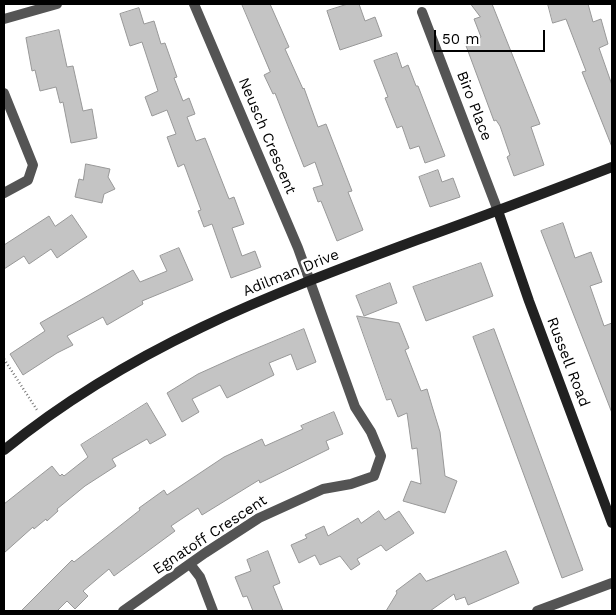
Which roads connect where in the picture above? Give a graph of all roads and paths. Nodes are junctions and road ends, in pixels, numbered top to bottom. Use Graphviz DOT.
graph roads {
  1 [pos="56,4"];
  2 [pos="194,4"];
  3 [pos="422,12"];
  4 [pos="4,19"];
  5 [pos="4,93"];
  6 [pos="612,167"];
  7 [pos="4,194"];
  8 [pos="498,211"];
  9 [pos="309,281"];
  10 [pos="4,359"];
  11 [pos="34,406"];
  12 [pos="4,450"];
  13 [pos="612,523"];
  14 [pos="190,564"];
  15 [pos="612,583"];
  16 [pos="123,611"];
  17 [pos="213,611"];
  18 [pos="538,611"];
  1 -- 4 [label="street"];
  2 -- 9 [label="street, Neusch Crescent"];
  3 -- 8 [label="street, Biro Place"];
  5 -- 7 [label="street"];
  6 -- 8 [label="street, Adilman Drive"];
  8 -- 9 [label="street, Adilman Drive"];
  8 -- 13 [label="street, Russell Road"];
  9 -- 12 [label="street, Adilman Drive"];
  9 -- 14 [label="street, Egnatoff Crescent"];
  10 -- 11 [label="path"];
  14 -- 16 [label="street, Egnatoff Crescent"];
  14 -- 17 [label="street"];
  15 -- 18 [label="street"];
}
